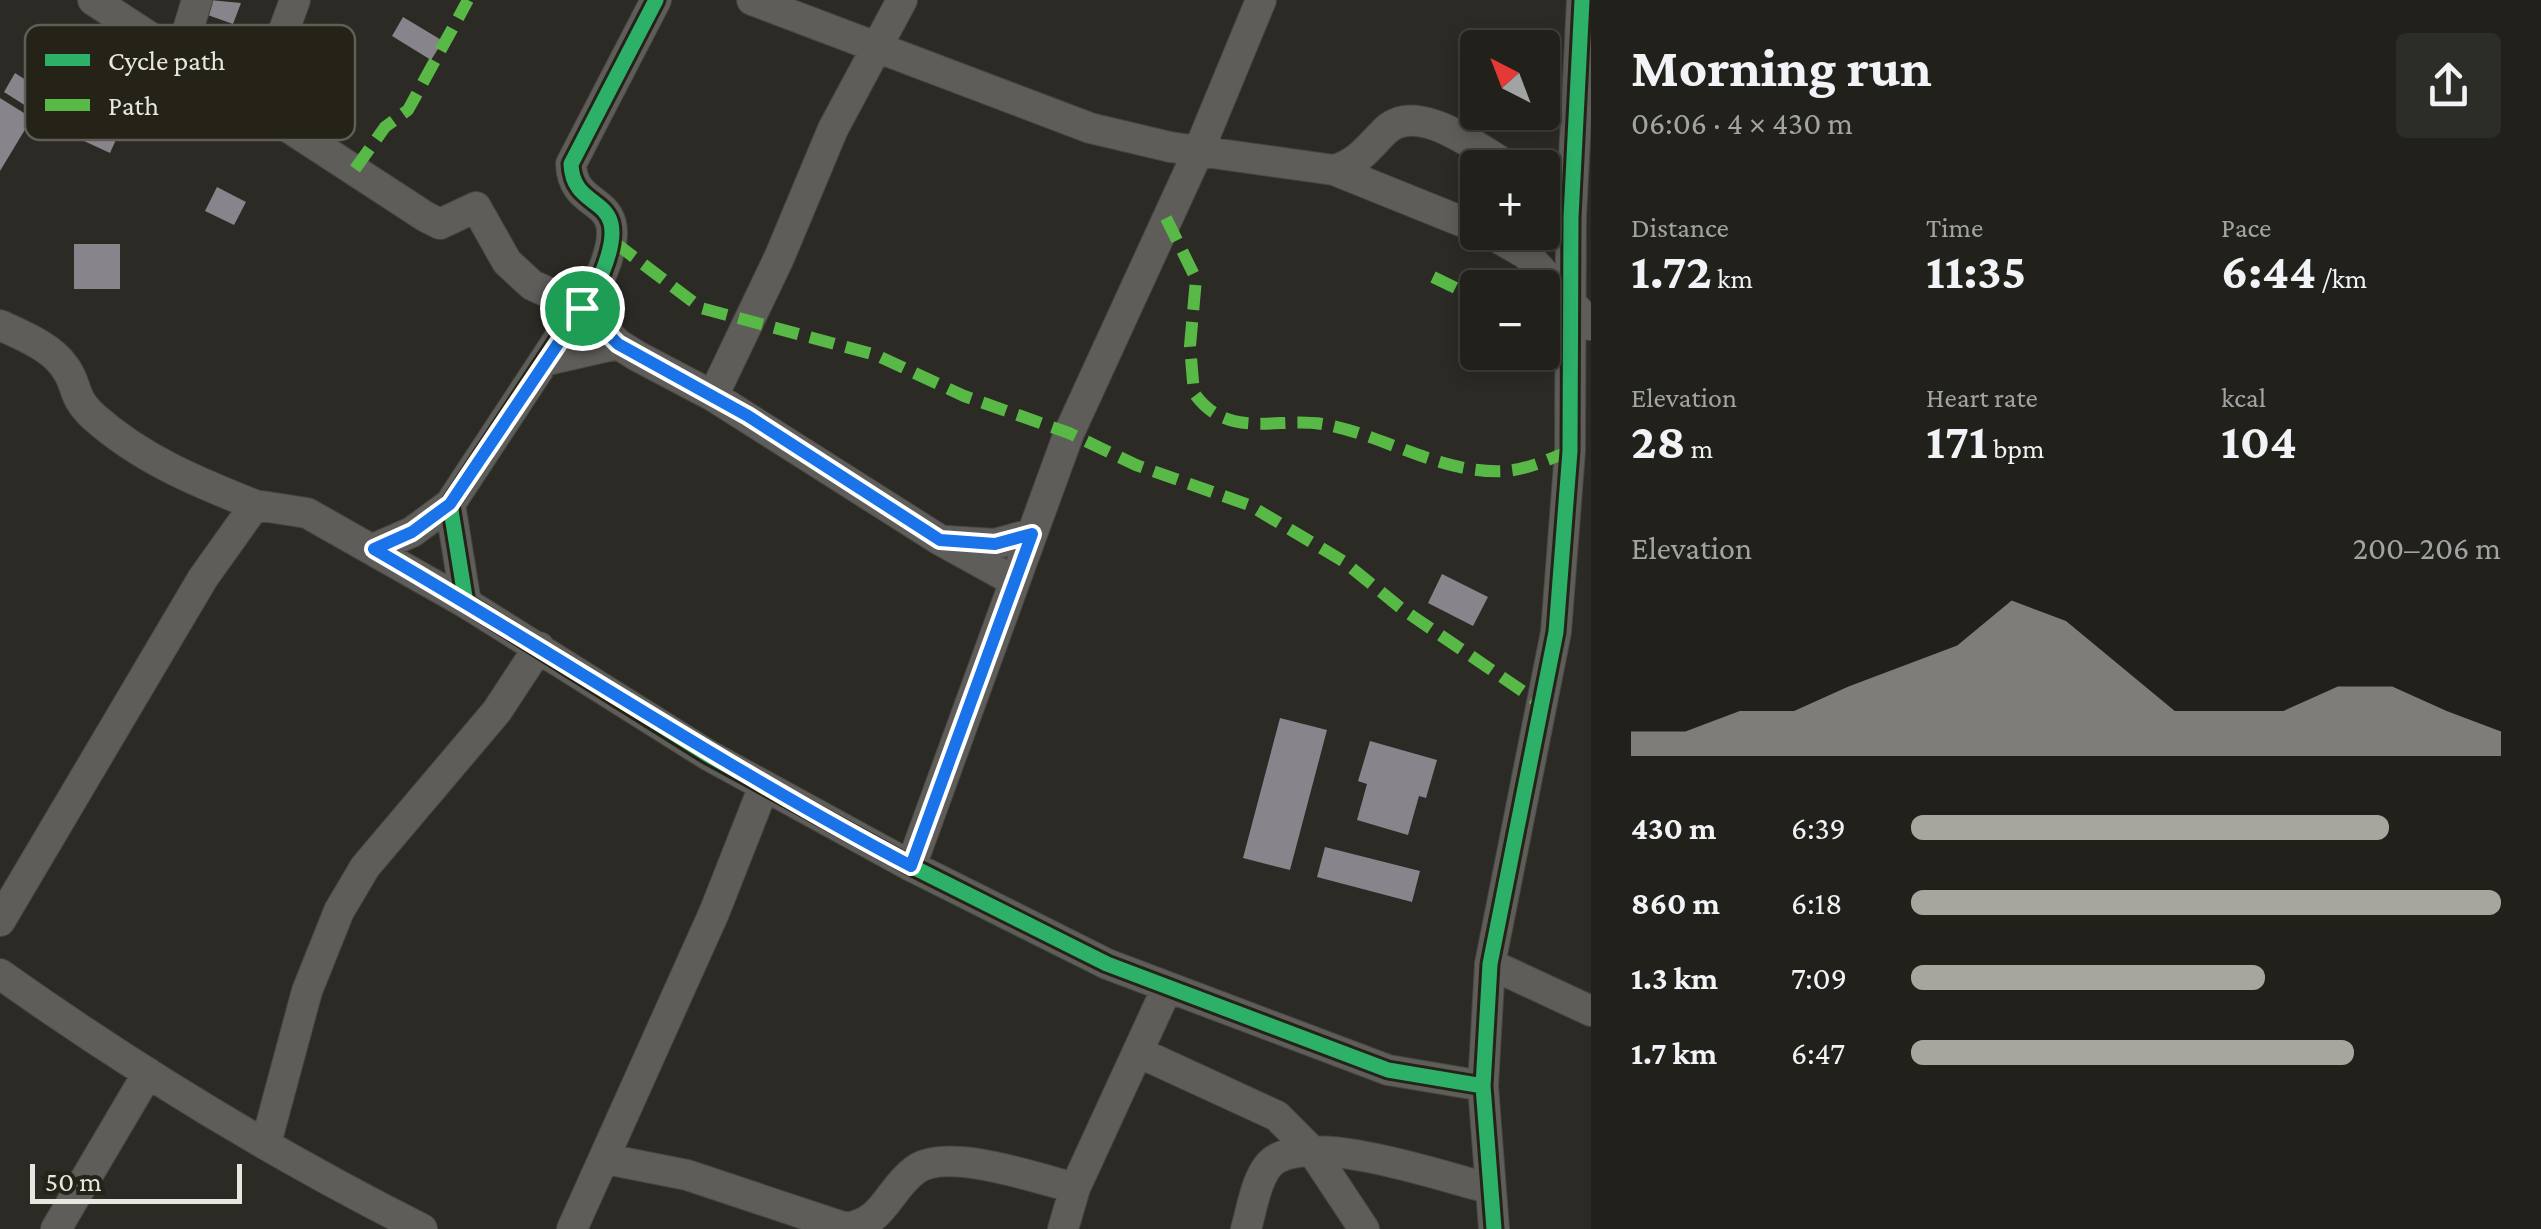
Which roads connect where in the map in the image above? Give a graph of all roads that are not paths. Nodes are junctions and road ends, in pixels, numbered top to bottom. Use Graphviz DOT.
graph roads {
  1 [pos="93,0"];
  2 [pos="197,0"];
  3 [pos="295,0"];
  4 [pos="656,0"];
  5 [pos="752,0"];
  6 [pos="902,0"];
  7 [pos="1262,0"];
  8 [pos="1585,5"];
  9 [pos="132,25"];
  10 [pos="189,25"];
  11 [pos="286,25"];
  12 [pos="878,50"];
  13 [pos="309,140"];
  14 [pos="1199,150"];
  15 [pos="1479,150"];
  16 [pos="1334,170"];
  17 [pos="1560,206"];
  18 [pos="1571,217"];
  19 [pos="1460,221"];
  20 [pos="1519,250"];
  21 [pos="1569,298"];
  22 [pos="582,308"];
  23 [pos="1591,324"];
  24 [pos="0,325"];
  25 [pos="618,344"];
  26 [pos="544,361"];
  27 [pos="713,396"];
  28 [pos="1580,453"];
  29 [pos="450,504"];
  30 [pos="255,505"];
  31 [pos="1032,534"];
  32 [pos="940,540"];
  33 [pos="374,549"];
  34 [pos="1014,581"];
  35 [pos="466,603"];
  36 [pos="539,647"];
  37 [pos="764,786"];
  38 [pos="911,866"];
  39 [pos="0,921"];
  40 [pos="1490,964"];
  41 [pos="0,974"];
  42 [pos="1167,988"];
  43 [pos="1591,1011"];
  44 [pos="1138,1052"];
  45 [pos="148,1073"];
  46 [pos="1483,1086"];
  47 [pos="266,1143"];
  48 [pos="1313,1152"];
  49 [pos="606,1159"];
  50 [pos="1075,1188"];
  51 [pos="1488,1188"];
  52 [pos="56,1229"];
  53 [pos="422,1229"];
  54 [pos="572,1229"];
  55 [pos="1063,1229"];
  56 [pos="1246,1229"];
  57 [pos="1364,1229"];
  58 [pos="1494,1229"];
  1 -- 9 [label="street"];
  2 -- 10 [label="street"];
  3 -- 11 [label="street"];
  4 -- 22 [label="street"];
  5 -- 12 [label="street"];
  6 -- 12 [label="street"];
  7 -- 14 [label="street"];
  8 -- 18 [label="street"];
  12 -- 14 [label="street"];
  12 -- 27 [label="street"];
  13 -- 22 [label="street"];
  14 -- 16 [label="street"];
  14 -- 31 [label="street"];
  15 -- 16 [label="street"];
  16 -- 19 [label="street"];
  17 -- 18 [label="street"];
  18 -- 21 [label="street"];
  20 -- 21 [label="street"];
  21 -- 23 [label="street"];
  21 -- 28 [label="street"];
  22 -- 25 [label="street"];
  22 -- 26 [label="street"];
  24 -- 30 [label="street"];
  25 -- 26 [label="street"];
  25 -- 27 [label="street"];
  26 -- 29 [label="street"];
  27 -- 32 [label="street"];
  28 -- 40 [label="street"];
  29 -- 33 [label="street"];
  29 -- 35 [label="street"];
  30 -- 33 [label="street"];
  30 -- 39 [label="street"];
  31 -- 32 [label="street"];
  31 -- 34 [label="street"];
  32 -- 34 [label="street"];
  33 -- 35 [label="street"];
  34 -- 38 [label="street"];
  35 -- 36 [label="street"];
  36 -- 37 [label="street"];
  36 -- 47 [label="street"];
  37 -- 38 [label="street"];
  37 -- 49 [label="street"];
  38 -- 42 [label="street"];
  40 -- 43 [label="street"];
  40 -- 46 [label="street"];
  41 -- 45 [label="street"];
  42 -- 44 [label="street"];
  42 -- 46 [label="street"];
  44 -- 48 [label="street"];
  44 -- 50 [label="street"];
  45 -- 47 [label="street"];
  45 -- 52 [label="street"];
  46 -- 51 [label="street"];
  47 -- 53 [label="street"];
  48 -- 51 [label="street"];
  48 -- 56 [label="street"];
  48 -- 57 [label="street"];
  49 -- 50 [label="street"];
  49 -- 54 [label="street"];
  50 -- 55 [label="street"];
  51 -- 58 [label="street"];
}
